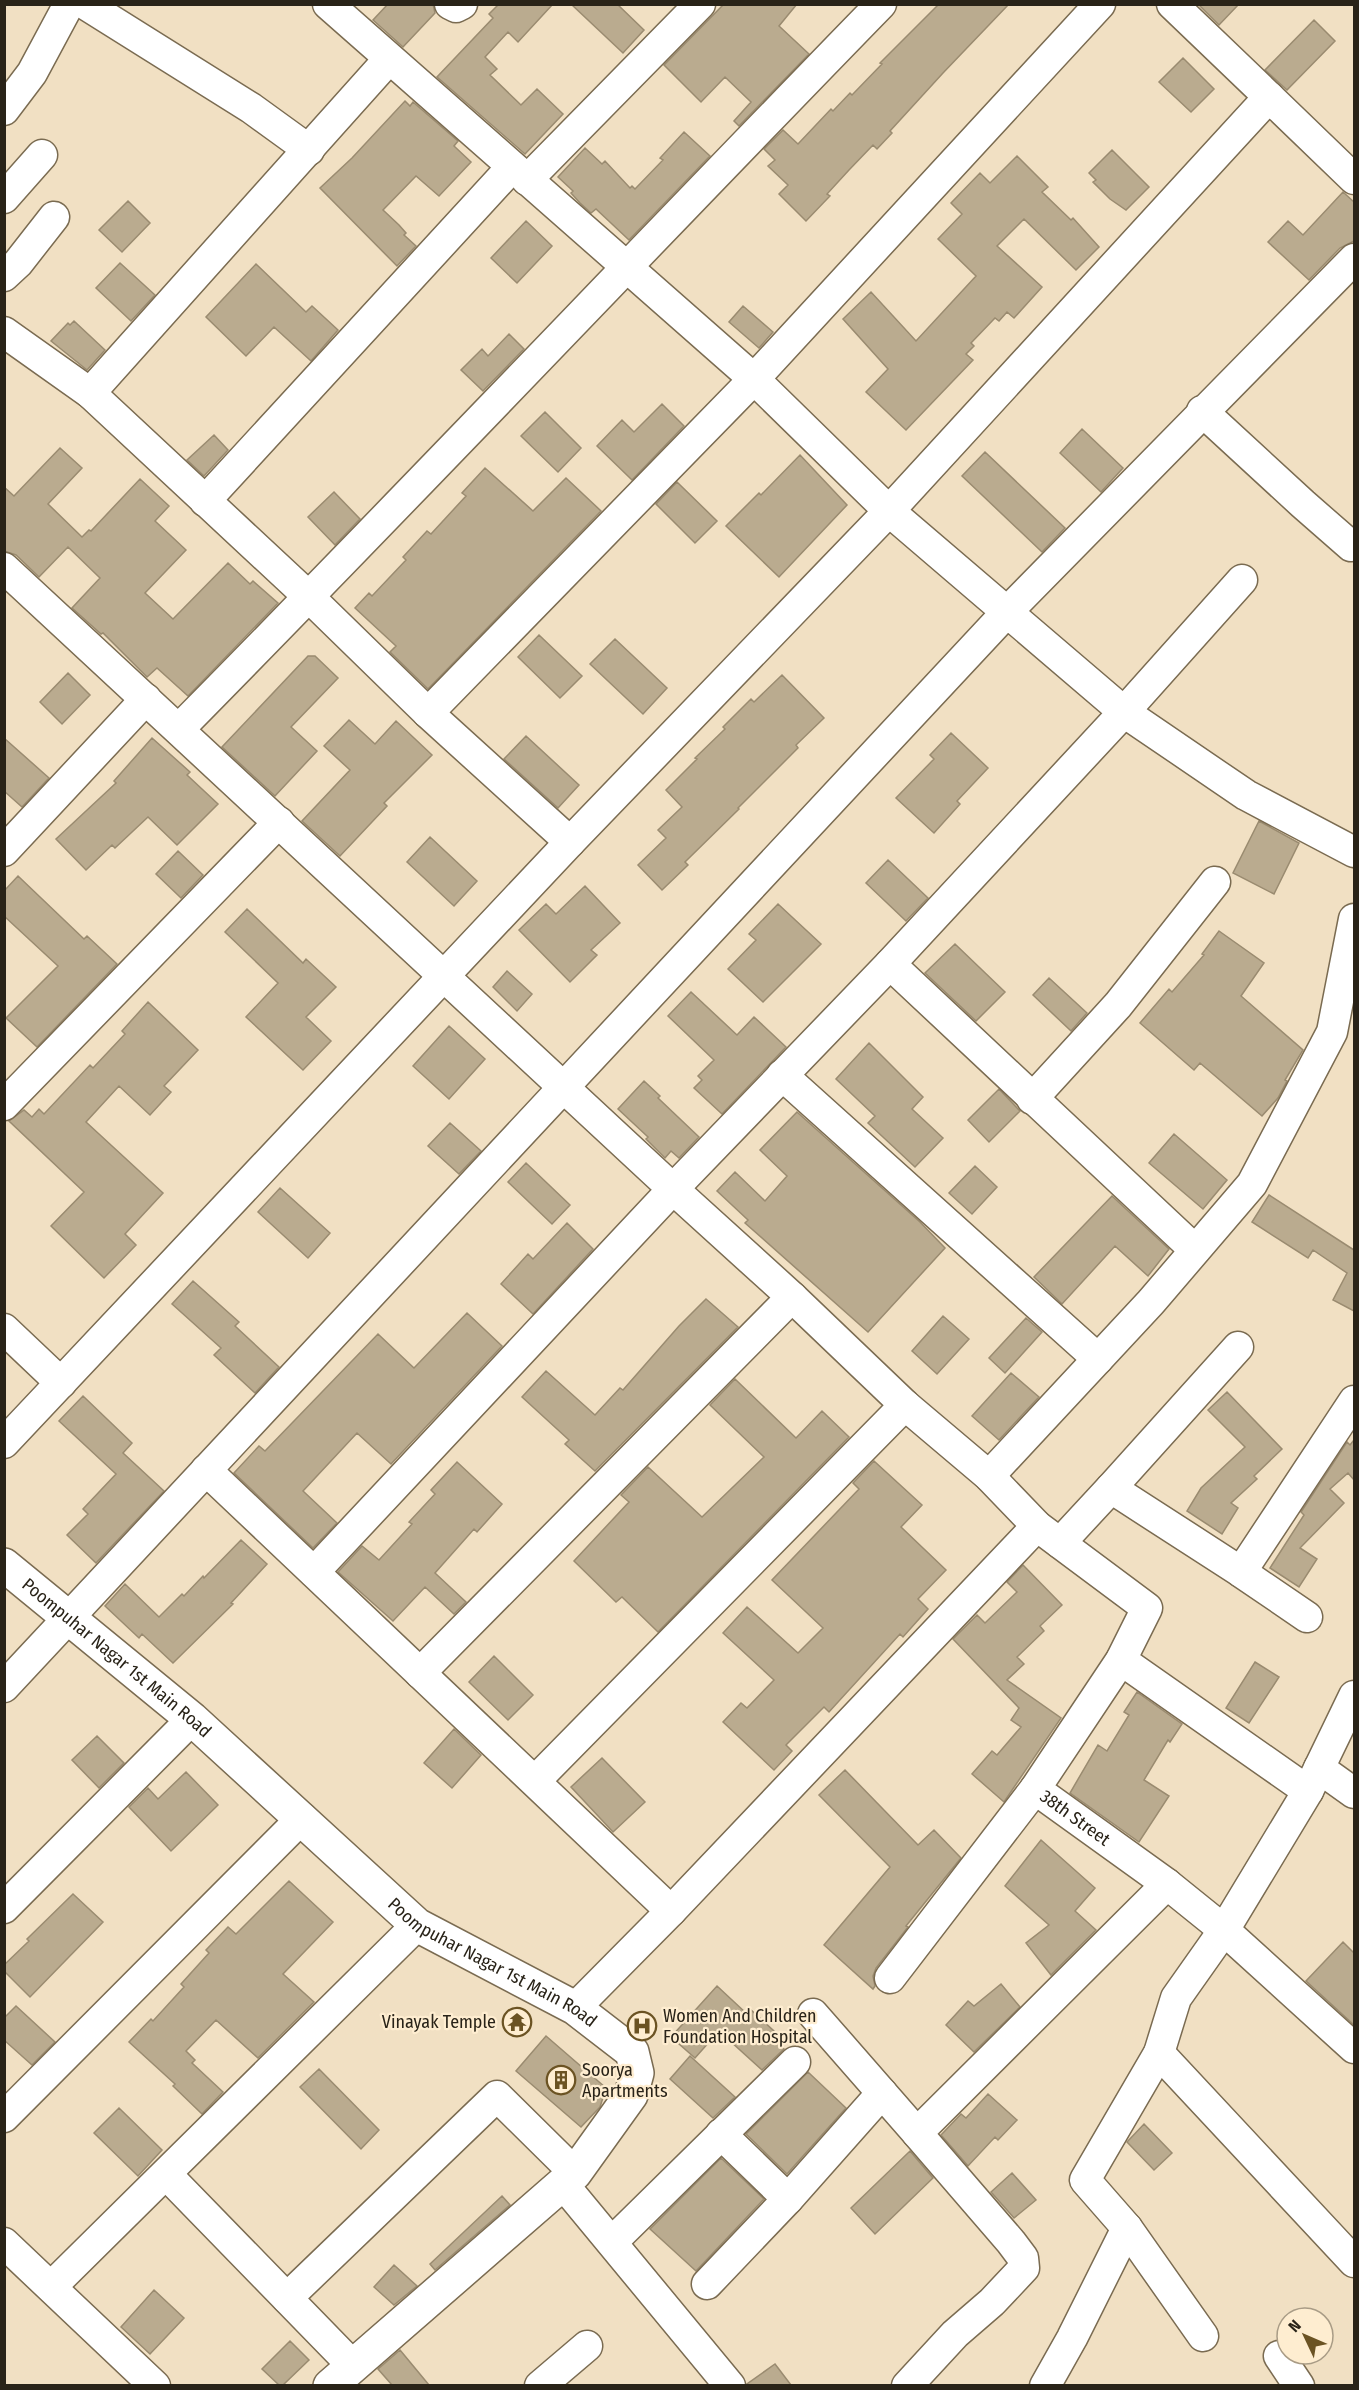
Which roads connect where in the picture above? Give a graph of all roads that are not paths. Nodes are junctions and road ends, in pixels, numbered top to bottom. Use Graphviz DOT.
graph roads {
  1 [pos="69,4"];
  2 [pos="85,4"];
  3 [pos="328,4"];
  4 [pos="450,4"];
  5 [pos="462,4"];
  6 [pos="700,4"];
  7 [pos="881,4"];
  8 [pos="1100,4"];
  9 [pos="1172,4"];
  10 [pos="389,58"];
  11 [pos="1269,97"];
  12 [pos="7,101"];
  13 [pos="309,150"];
  14 [pos="42,155"];
  15 [pos="520,173"];
  16 [pos="1354,179"];
  17 [pos="4,198"];
  18 [pos="54,218"];
  19 [pos="1354,259"];
  20 [pos="9,263"];
  21 [pos="626,266"];
  22 [pos="4,332"];
  23 [pos="754,379"];
  24 [pos="90,393"];
  25 [pos="1202,411"];
  26 [pos="205,501"];
  27 [pos="889,511"];
  28 [pos="1351,546"];
  29 [pos="4,568"];
  30 [pos="1242,580"];
  31 [pos="309,597"];
  32 [pos="1006,612"];
  33 [pos="146,699"];
  34 [pos="1124,712"];
  35 [pos="428,713"];
  36 [pos="179,729"];
  37 [pos="279,822"];
  38 [pos="570,842"];
  39 [pos="4,851"];
  40 [pos="1354,852"];
  41 [pos="1215,882"];
  42 [pos="1354,919"];
  43 [pos="890,964"];
  44 [pos="444,975"];
  45 [pos="782,1076"];
  46 [pos="564,1088"];
  47 [pos="1032,1099"];
  48 [pos="4,1105"];
  49 [pos="673,1189"];
  50 [pos="1195,1250"];
  51 [pos="792,1297"];
  52 [pos="4,1329"];
  53 [pos="1238,1347"];
  54 [pos="1098,1359"];
  55 [pos="61,1383"];
  56 [pos="1354,1401"];
  57 [pos="905,1405"];
  58 [pos="4,1443"];
  59 [pos="206,1470"];
  60 [pos="989,1476"];
  61 [pos="1111,1488"];
  62 [pos="1048,1535"];
  63 [pos="4,1565"];
  64 [pos="314,1572"];
  65 [pos="1241,1572"];
  66 [pos="1307,1617"];
  67 [pos="67,1618"];
  68 [pos="1121,1660"];
  69 [pos="420,1673"];
  70 [pos="4,1687"];
  71 [pos="1354,1696"];
  72 [pos="192,1719"];
  73 [pos="1313,1779"];
  74 [pos="535,1781"];
  75 [pos="1035,1789"];
  76 [pos="1354,1793"];
  77 [pos="302,1818"];
  78 [pos="1167,1884"];
  79 [pos="4,1908"];
  80 [pos="671,1911"];
  81 [pos="417,1925"];
  82 [pos="1224,1930"];
  83 [pos="890,1978"];
  84 [pos="575,2008"];
  85 [pos="813,2014"];
  86 [pos="1354,2048"];
  87 [pos="1159,2053"];
  88 [pos="795,2062"];
  89 [pos="882,2093"];
  90 [pos="4,2117"];
  91 [pos="916,2133"];
  92 [pos="721,2134"];
  93 [pos="165,2174"];
  94 [pos="569,2178"];
  95 [pos="788,2199"];
  96 [pos="1126,2228"];
  97 [pos="612,2242"];
  98 [pos="4,2243"];
  99 [pos="1354,2262"];
  100 [pos="707,2284"];
  101 [pos="51,2287"];
  102 [pos="287,2298"];
  103 [pos="1203,2336"];
  104 [pos="587,2346"];
  105 [pos="1286,2366"];
  106 [pos="341,2375"];
  107 [pos="142,2381"];
  108 [pos="540,2385"];
  109 [pos="730,2385"];
  110 [pos="907,2385"];
  111 [pos="1045,2385"];
  112 [pos="1299,2385"];
  1 -- 12 [label="street"];
  2 -- 13 [label="street"];
  3 -- 10 [label="street"];
  4 -- 5 [label="street"];
  6 -- 15 [label="street"];
  7 -- 21 [label="street"];
  8 -- 23 [label="street"];
  9 -- 11 [label="street"];
  10 -- 13 [label="street"];
  10 -- 15 [label="street"];
  11 -- 16 [label="street"];
  11 -- 27 [label="street"];
  13 -- 24 [label="street"];
  14 -- 17 [label="street"];
  15 -- 21 [label="street"];
  15 -- 26 [label="street"];
  18 -- 20 [label="street"];
  19 -- 25 [label="street"];
  21 -- 23 [label="street"];
  21 -- 31 [label="street"];
  22 -- 24 [label="street"];
  23 -- 27 [label="street"];
  23 -- 35 [label="street"];
  24 -- 26 [label="street"];
  25 -- 28 [label="street"];
  25 -- 32 [label="street"];
  26 -- 31 [label="street"];
  27 -- 32 [label="street"];
  27 -- 38 [label="street"];
  29 -- 33 [label="street"];
  30 -- 34 [label="street"];
  31 -- 35 [label="street"];
  31 -- 36 [label="street"];
  32 -- 34 [label="street"];
  32 -- 46 [label="street"];
  33 -- 36 [label="street"];
  33 -- 39 [label="street"];
  34 -- 40 [label="street"];
  34 -- 43 [label="street"];
  35 -- 38 [label="street"];
  36 -- 37 [label="street"];
  37 -- 44 [label="street"];
  37 -- 48 [label="street"];
  38 -- 44 [label="street"];
  41 -- 47 [label="street"];
  42 -- 50 [label="street"];
  43 -- 45 [label="street"];
  43 -- 47 [label="street"];
  44 -- 46 [label="street"];
  44 -- 55 [label="street"];
  45 -- 49 [label="street"];
  45 -- 54 [label="street"];
  46 -- 49 [label="street"];
  46 -- 59 [label="street"];
  47 -- 50 [label="street"];
  49 -- 51 [label="street"];
  49 -- 64 [label="street"];
  50 -- 54 [label="street"];
  51 -- 57 [label="street"];
  51 -- 69 [label="street"];
  52 -- 55 [label="street"];
  53 -- 61 [label="street"];
  54 -- 60 [label="street"];
  55 -- 58 [label="street"];
  56 -- 65 [label="street"];
  57 -- 60 [label="street"];
  57 -- 74 [label="street"];
  59 -- 64 [label="street"];
  59 -- 67 [label="street"];
  60 -- 62 [label="street"];
  61 -- 62 [label="street"];
  61 -- 65 [label="street"];
  62 -- 68 [label="street, 38th Street"];
  62 -- 80 [label="street"];
  63 -- 67 [label="main road, Poompuhar Nagar 1st Main Road"];
  64 -- 69 [label="street"];
  65 -- 66 [label="street"];
  67 -- 70 [label="street"];
  67 -- 72 [label="main road, Poompuhar Nagar 1st Main Road"];
  68 -- 73 [label="street"];
  68 -- 75 [label="street, 38th Street"];
  69 -- 74 [label="street"];
  71 -- 73 [label="street"];
  72 -- 77 [label="main road, Poompuhar Nagar 1st Main Road"];
  72 -- 79 [label="street"];
  73 -- 76 [label="street"];
  73 -- 82 [label="street"];
  74 -- 80 [label="street"];
  75 -- 78 [label="street, 38th Street"];
  75 -- 83 [label="street"];
  77 -- 81 [label="main road, Poompuhar Nagar 1st Main Road"];
  77 -- 90 [label="street"];
  78 -- 82 [label="street, 38th Street"];
  78 -- 91 [label="street"];
  80 -- 84 [label="street"];
  81 -- 84 [label="main road, Poompuhar Nagar 1st Main Road"];
  81 -- 93 [label="street"];
  82 -- 86 [label="street, 38th Street"];
  82 -- 87 [label="street"];
  84 -- 94 [label="main road, Poompuhar Nagar 1st Main Road"];
  85 -- 89 [label="street"];
  87 -- 96 [label="street"];
  87 -- 99 [label="street"];
  88 -- 92 [label="street"];
  89 -- 91 [label="street"];
  89 -- 95 [label="street"];
  91 -- 110 [label="street"];
  92 -- 95 [label="street"];
  92 -- 97 [label="street"];
  93 -- 101 [label="street"];
  93 -- 102 [label="street"];
  94 -- 97 [label="street"];
  94 -- 102 [label="street"];
  94 -- 106 [label="main road, Poompuhar Nagar 1st Main Road"];
  95 -- 100 [label="street"];
  96 -- 103 [label="street"];
  96 -- 111 [label="street"];
  97 -- 109 [label="street"];
  98 -- 101 [label="street"];
  101 -- 107 [label="street"];
  102 -- 106 [label="street"];
  104 -- 108 [label="street"];
  105 -- 112 [label="street"];
}
